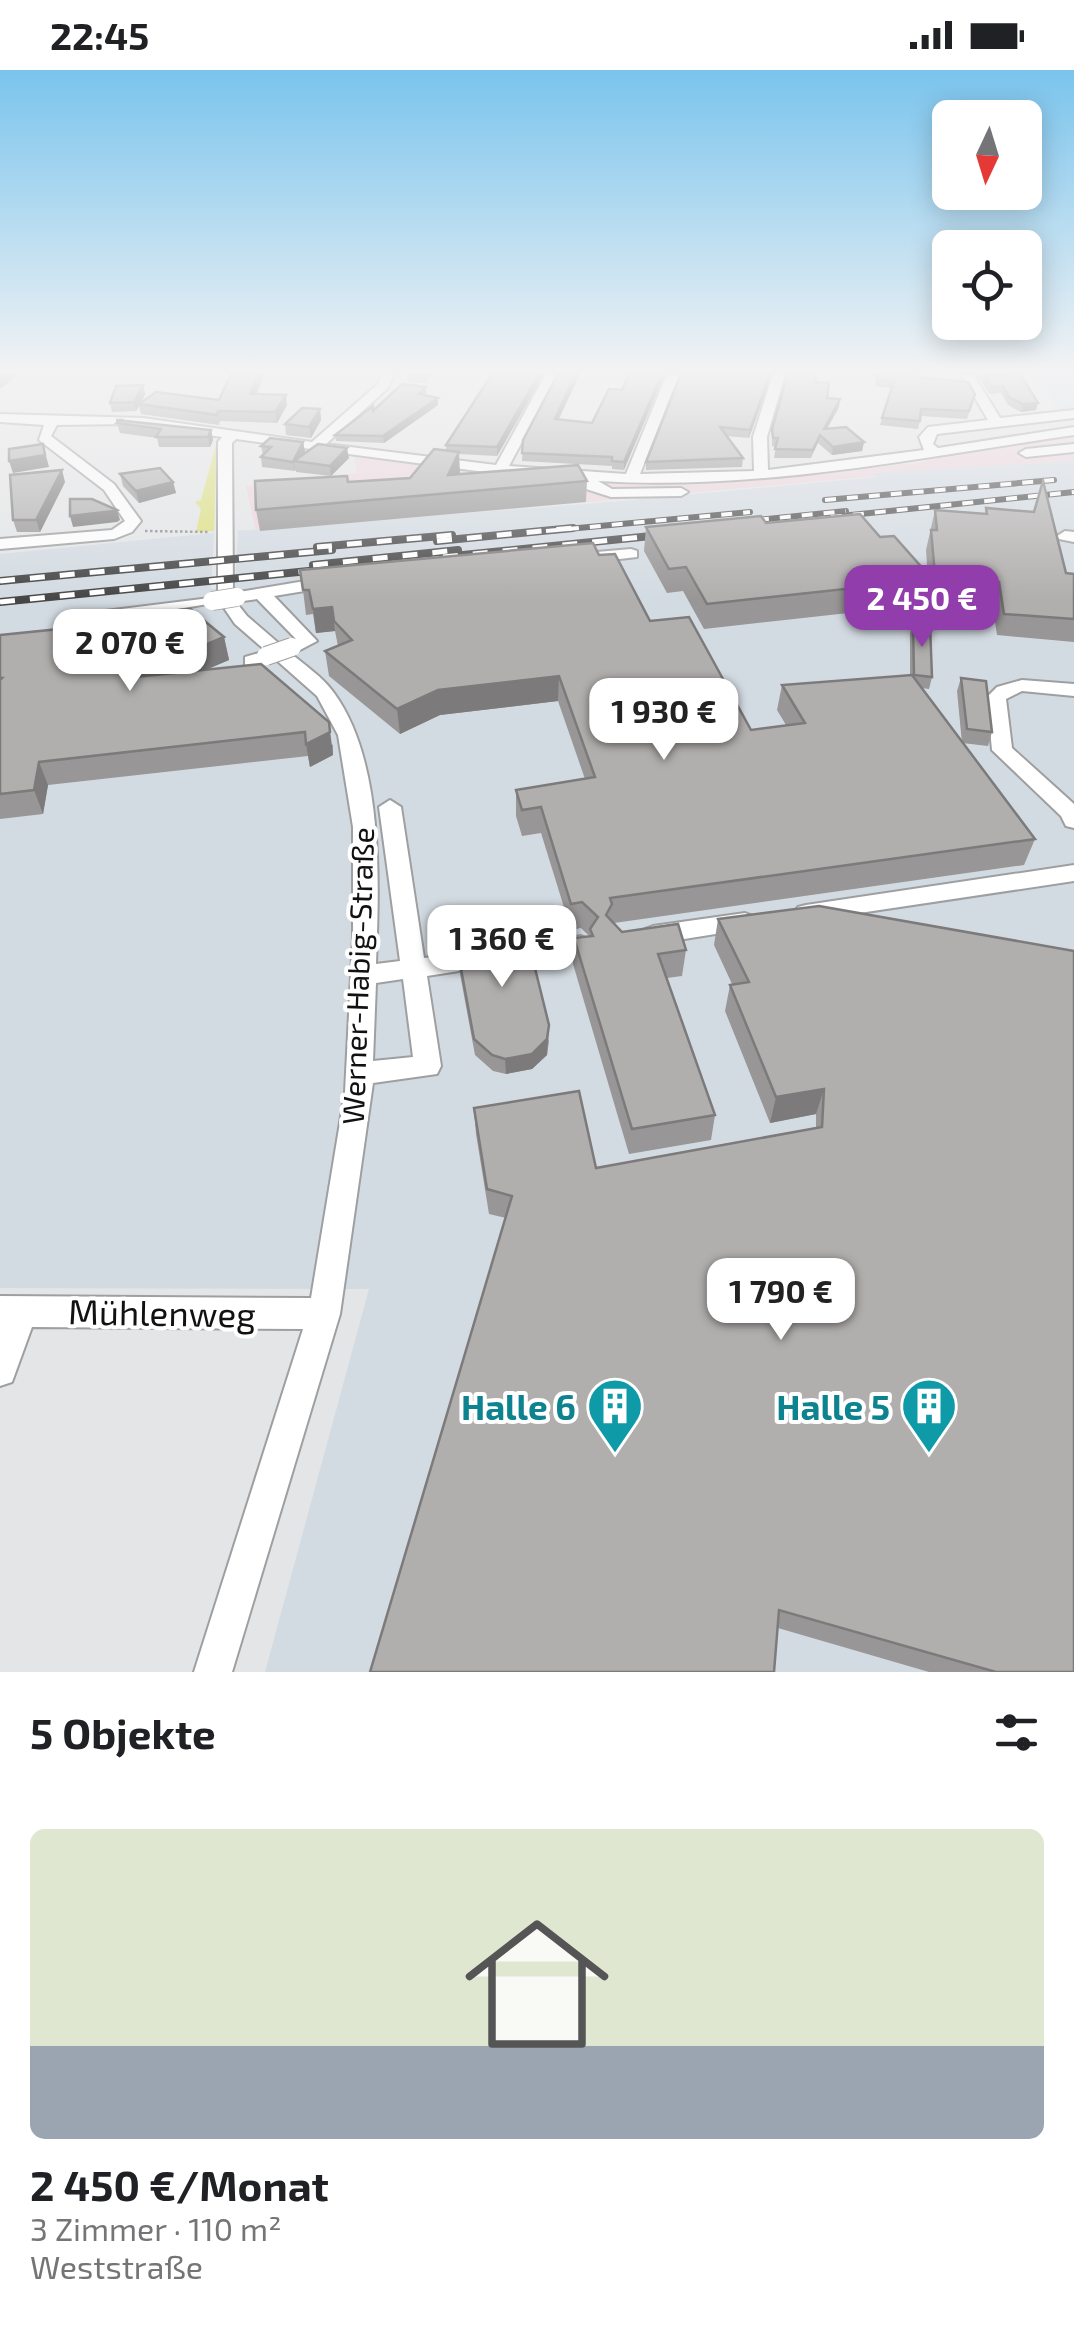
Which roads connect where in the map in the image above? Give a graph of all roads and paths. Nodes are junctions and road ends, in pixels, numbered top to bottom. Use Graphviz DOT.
graph roads {
  1 [pos="60,449"];
  2 [pos="225,449"];
  3 [pos="350,449"];
  4 [pos="512,449"];
  5 [pos="644,449"];
  6 [pos="760,449"];
  7 [pos="937,449"];
  8 [pos="950,449"];
  9 [pos="1067,449"];
  10 [pos="941,450"];
  11 [pos="365,451"];
  12 [pos="973,459"];
  13 [pos="85,468"];
  14 [pos="500,470"];
  15 [pos="365,471"];
  16 [pos="761,472"];
  17 [pos="57,474"];
  18 [pos="590,476"];
  19 [pos="632,478"];
  20 [pos="136,530"];
  21 [pos="215,532"];
  22 [pos="0,544"];
  23 [pos="631,554"];
  24 [pos="572,559"];
  25 [pos="354,580"];
  26 [pos="261,593"];
  27 [pos="104,616"];
  28 [pos="258,659"];
  29 [pos="1074,690"];
  30 [pos="362,815"];
  31 [pos="1074,821"];
  32 [pos="1074,873"];
  33 [pos="620,940"];
  34 [pos="581,945"];
  35 [pos="534,952"];
  36 [pos="450,964"];
  37 [pos="416,968"];
  38 [pos="363,975"];
  39 [pos="360,1074"];
  40 [pos="11,1311"];
  41 [pos="324,1314"];
  42 [pos="0,1370"];
  43 [pos="214,1672"];
  1 -- 13 [label="street"];
  2 -- 30 [label="street, Werner-Habig-Straße"];
  3 -- 11 [label="street"];
  4 -- 14 [label="street"];
  5 -- 19 [label="street"];
  6 -- 16 [label="street"];
  7 -- 10 [label="street"];
  8 -- 10 [label="street"];
  9 -- 12 [label="street"];
  10 -- 12 [label="street"];
  10 -- 16 [label="street"];
  11 -- 14 [label="street"];
  11 -- 15 [label="street"];
  12 -- 18 [label="street"];
  13 -- 17 [label="street"];
  13 -- 20 [label="street"];
  14 -- 18 [label="street"];
  16 -- 19 [label="street"];
  18 -- 19 [label="street"];
  20 -- 21 [label="path"];
  20 -- 22 [label="street"];
  23 -- 24 [label="street"];
  25 -- 26 [label="street"];
  26 -- 27 [label="street, bridge"];
  26 -- 28 [label="street, bridge"];
  29 -- 31 [label="street"];
  30 -- 37 [label="street"];
  30 -- 38 [label="street, Werner-Habig-Straße"];
  32 -- 33 [label="street"];
  34 -- 35 [label="street"];
  36 -- 37 [label="street"];
  37 -- 38 [label="street"];
  37 -- 39 [label="street"];
  38 -- 39 [label="street, Werner-Habig-Straße"];
  39 -- 41 [label="street, Werner-Habig-Straße"];
  40 -- 41 [label="street, Mühlenweg"];
  40 -- 42 [label="street"];
  41 -- 43 [label="street, Werner-Habig-Straße"];
}
